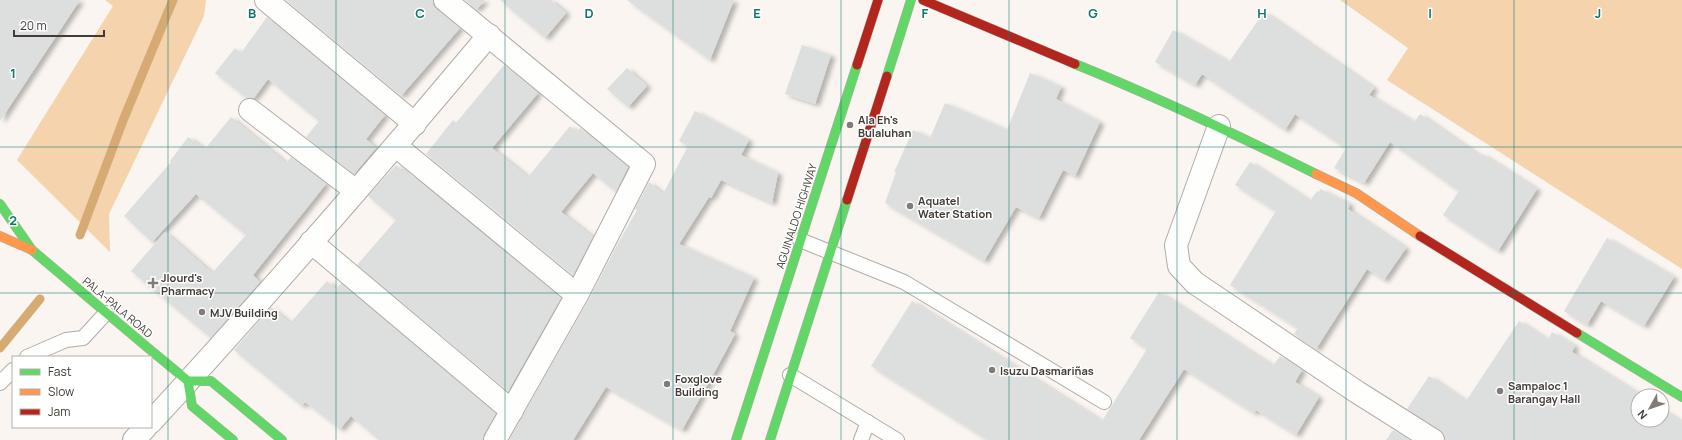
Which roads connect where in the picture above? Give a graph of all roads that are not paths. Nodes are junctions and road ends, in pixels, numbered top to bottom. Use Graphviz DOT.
graph roads {
  1 [pos="266,0"];
  2 [pos="445,0"];
  3 [pos="878,0"];
  4 [pos="911,0"];
  5 [pos="923,0"];
  6 [pos="489,35"];
  7 [pos="250,110"];
  8 [pos="415,124"];
  9 [pos="1219,126"];
  10 [pos="396,146"];
  11 [pos="356,191"];
  12 [pos="0,204"];
  13 [pos="0,236"];
  14 [pos="800,240"];
  15 [pos="311,242"];
  16 [pos="32,250"];
  17 [pos="829,252"];
  18 [pos="577,295"];
  19 [pos="106,313"];
  20 [pos="29,356"];
  21 [pos="12,371"];
  22 [pos="790,375"];
  23 [pos="188,381"];
  24 [pos="0,383"];
  25 [pos="1682,397"];
  26 [pos="1104,402"];
  27 [pos="512,412"];
  28 [pos="152,421"];
  29 [pos="868,422"];
  30 [pos="145,428"];
  31 [pos="134,440"];
  32 [pos="233,440"];
  33 [pos="282,440"];
  34 [pos="495,440"];
  35 [pos="736,440"];
  36 [pos="770,440"];
  37 [pos="861,440"];
  38 [pos="897,440"];
  39 [pos="1433,440"];
  1 -- 8 [label="street"];
  2 -- 6 [label="street"];
  3 -- 14 [label="main road, AGUINALDO HIGHWAY"];
  4 -- 17 [label="main road"];
  5 -- 9 [label="main road"];
  6 -- 8 [label="street"];
  6 -- 18 [label="street"];
  7 -- 11 [label="street"];
  8 -- 10 [label="street"];
  9 -- 25 [label="main road"];
  9 -- 39 [label="street"];
  10 -- 11 [label="street"];
  10 -- 18 [label="street"];
  11 -- 15 [label="street"];
  12 -- 16 [label="main road, PALA-PALA ROAD"];
  13 -- 16 [label="main road, PALA-PALA ROAD"];
  14 -- 17 [label="lane"];
  14 -- 35 [label="main road, AGUINALDO HIGHWAY"];
  15 -- 23 [label="street"];
  15 -- 27 [label="street"];
  16 -- 19 [label="main road, PALA-PALA ROAD"];
  17 -- 22 [label="main road"];
  17 -- 26 [label="lane"];
  18 -- 27 [label="street"];
  19 -- 20 [label="lane"];
  19 -- 23 [label="main road, PALA-PALA ROAD"];
  21 -- 24 [label="lane"];
  22 -- 29 [label="lane"];
  22 -- 36 [label="main road"];
  23 -- 28 [label="street"];
  23 -- 32 [label="main road"];
  23 -- 33 [label="main road"];
  27 -- 34 [label="street"];
  29 -- 37 [label="lane"];
  29 -- 38 [label="lane"];
  30 -- 31 [label="street"];
}
